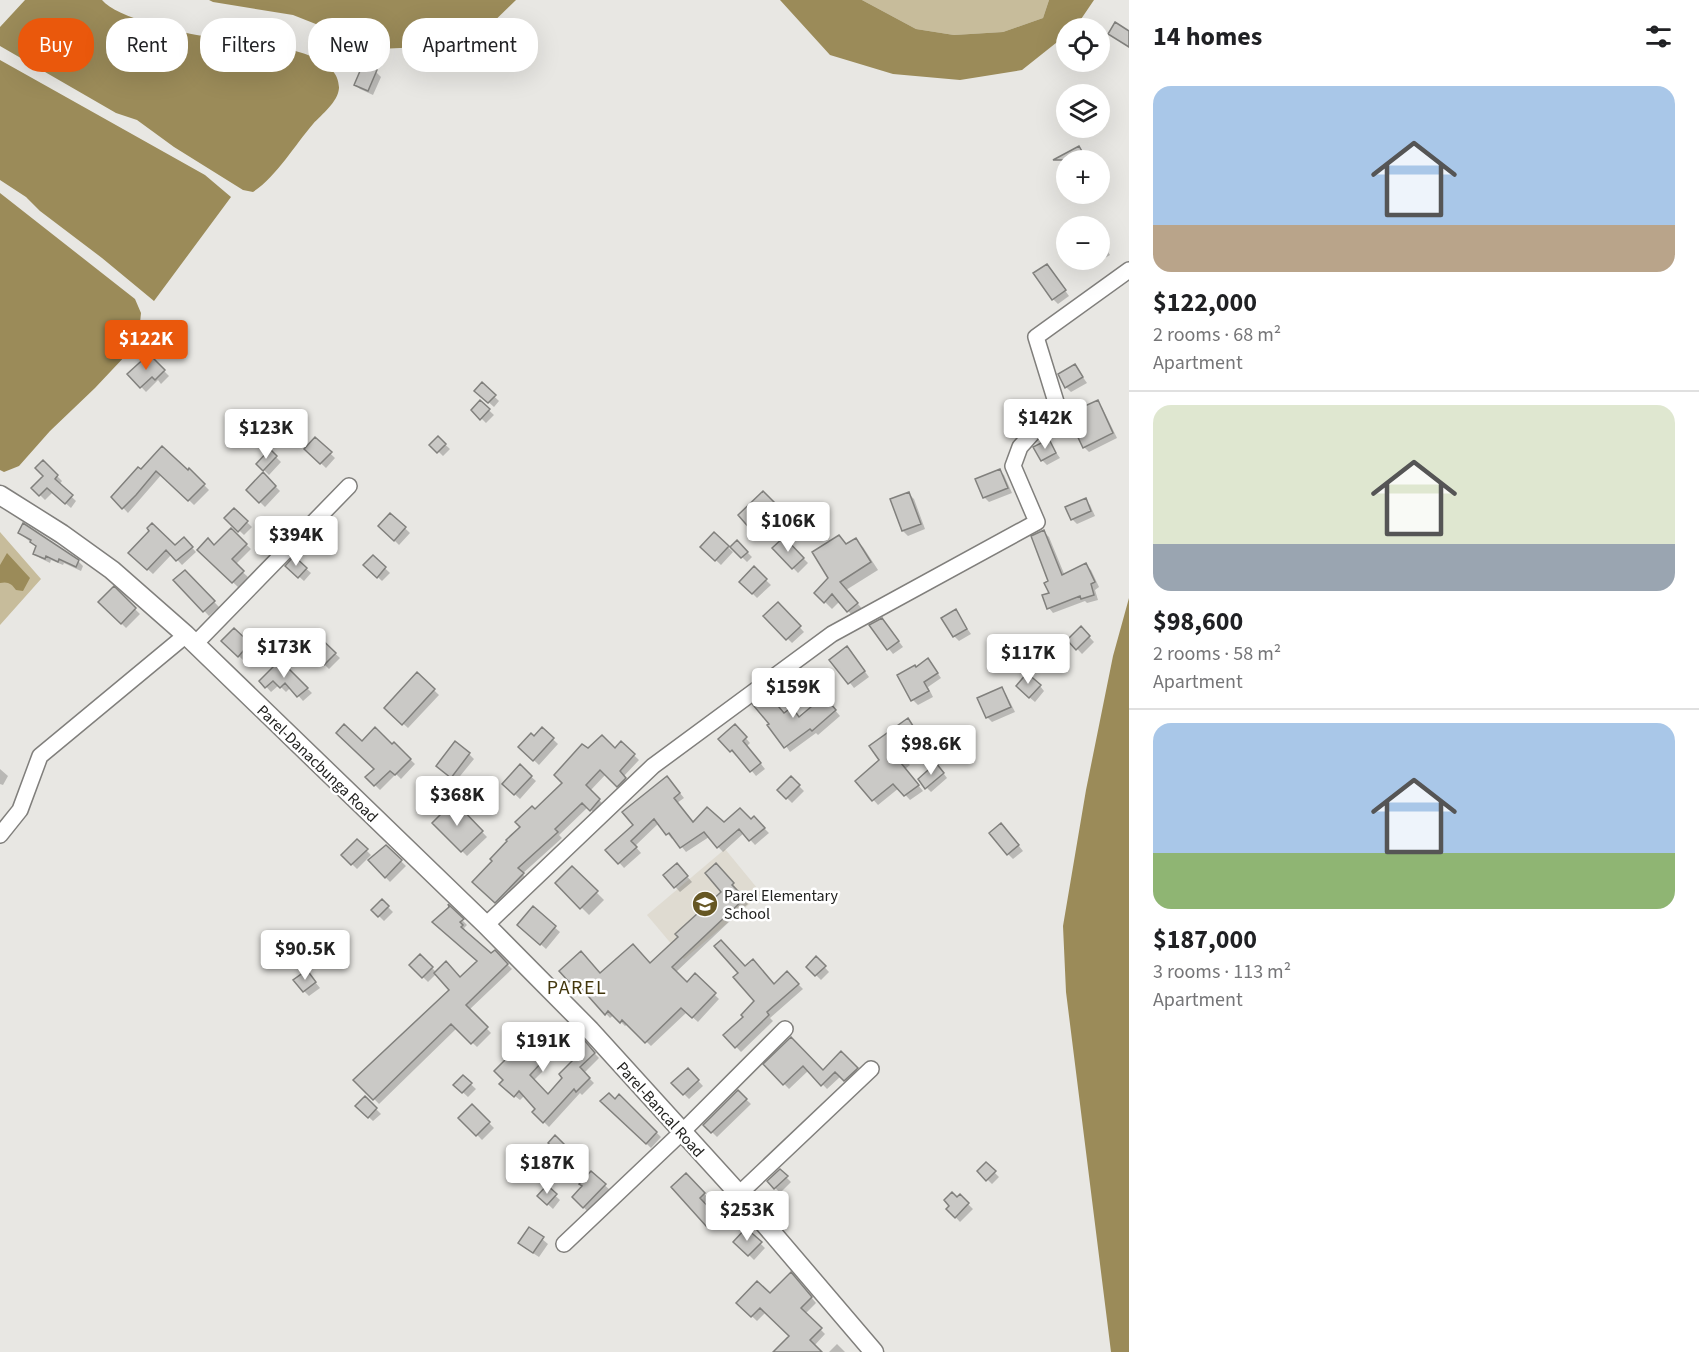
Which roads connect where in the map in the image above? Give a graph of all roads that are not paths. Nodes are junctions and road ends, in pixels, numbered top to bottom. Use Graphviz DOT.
graph roads {
  1 [pos="1129,270"];
  2 [pos="349,486"];
  3 [pos="0,495"];
  4 [pos="190,639"];
  5 [pos="0,835"];
  6 [pos="486,925"];
  7 [pos="784,1029"];
  8 [pos="590,1030"];
  9 [pos="871,1068"];
  10 [pos="682,1132"];
  11 [pos="739,1194"];
  12 [pos="564,1244"];
  13 [pos="874,1352"];
  1 -- 6 [label="street"];
  2 -- 4 [label="street"];
  3 -- 4 [label="main road, Parel-Danacbunga Road"];
  4 -- 5 [label="street"];
  4 -- 6 [label="main road, Parel-Danacbunga Road"];
  6 -- 8 [label="main road, Parel-Danacbunga Road"];
  7 -- 10 [label="street"];
  8 -- 10 [label="main road, Parel-Bancal Road"];
  9 -- 11 [label="street"];
  10 -- 11 [label="main road, Parel-Bancal Road"];
  10 -- 12 [label="street"];
  11 -- 13 [label="main road, Parel-Bancal Road"];
}
